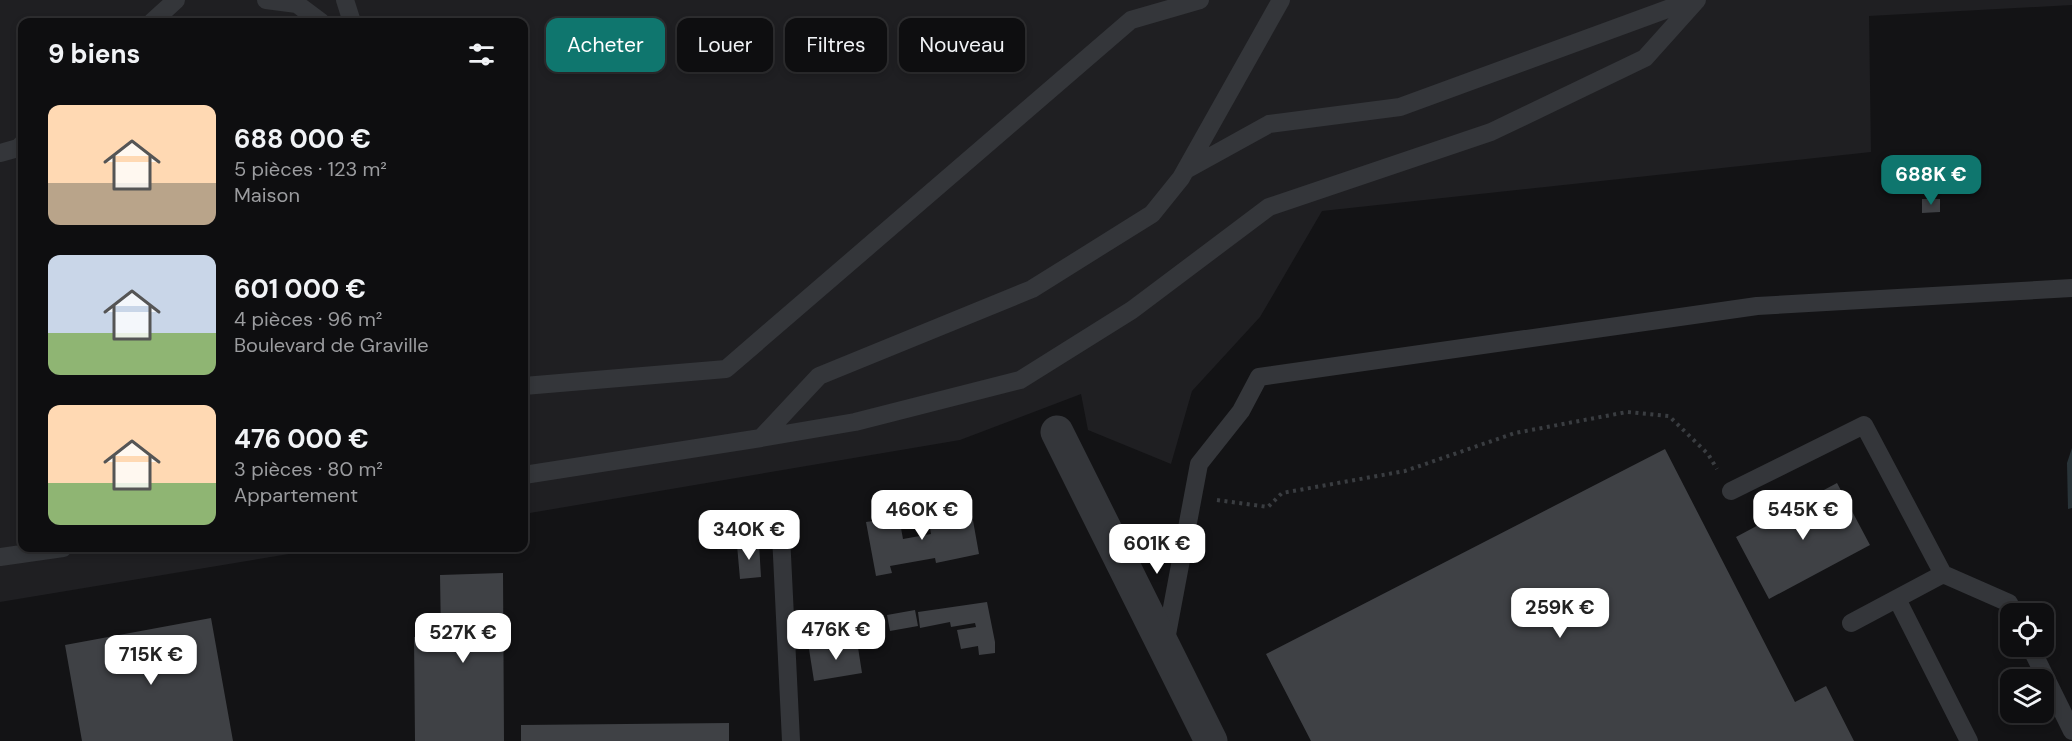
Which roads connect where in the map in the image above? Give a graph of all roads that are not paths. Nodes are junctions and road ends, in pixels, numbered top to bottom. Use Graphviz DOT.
graph roads {
  1 [pos="176,0"];
  2 [pos="266,0"];
  3 [pos="345,0"];
  4 [pos="1200,0"];
  5 [pos="1281,0"];
  6 [pos="1692,0"];
  7 [pos="1697,0"];
  8 [pos="156,18"];
  9 [pos="316,18"];
  10 [pos="351,18"];
  11 [pos="18,148"];
  12 [pos="0,153"];
  13 [pos="1185,171"];
  14 [pos="2072,288"];
  15 [pos="528,387"];
  16 [pos="1057,432"];
  17 [pos="761,438"];
  18 [pos="528,474"];
  19 [pos="1731,491"];
  20 [pos="781,535"];
  21 [pos="35,552"];
  22 [pos="0,557"];
  23 [pos="1943,574"];
  24 [pos="1897,599"];
  25 [pos="2009,603"];
  26 [pos="1851,623"];
  27 [pos="1164,648"];
  28 [pos="2035,657"];
  29 [pos="2072,731"];
  30 [pos="791,741"];
  31 [pos="1211,741"];
  32 [pos="1969,741"];
  1 -- 8 [label="lane"];
  2 -- 9 [label="lane"];
  3 -- 10 [label="lane"];
  4 -- 15 [label="lane"];
  5 -- 13 [label="lane"];
  6 -- 13 [label="lane"];
  7 -- 17 [label="lane"];
  11 -- 12 [label="lane"];
  13 -- 17 [label="lane"];
  14 -- 27 [label="lane"];
  16 -- 27 [label="street"];
  17 -- 18 [label="lane"];
  19 -- 23 [label="lane"];
  20 -- 30 [label="lane"];
  21 -- 22 [label="lane"];
  23 -- 24 [label="lane"];
  23 -- 25 [label="lane"];
  24 -- 26 [label="lane"];
  24 -- 32 [label="lane"];
  27 -- 31 [label="street"];
  28 -- 29 [label="lane"];
}
